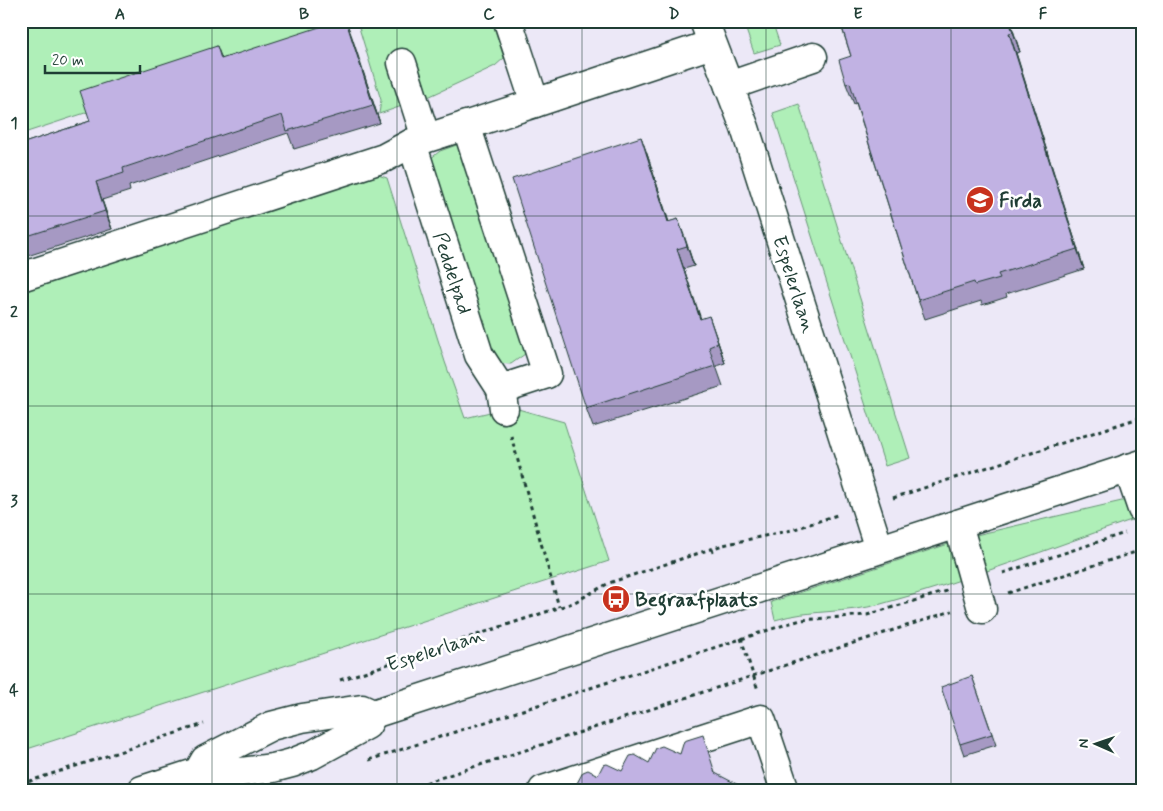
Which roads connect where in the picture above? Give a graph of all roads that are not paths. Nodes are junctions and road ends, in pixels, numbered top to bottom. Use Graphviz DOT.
graph roads {
  1 [pos="508,21"];
  2 [pos="708,33"];
  3 [pos="813,57"];
  4 [pos="402,64"];
  5 [pos="729,86"];
  6 [pos="535,103"];
  7 [pos="466,126"];
  8 [pos="419,141"];
  9 [pos="21,277"];
  10 [pos="1135,466"];
  11 [pos="1142,510"];
  12 [pos="958,524"];
  13 [pos="879,549"];
  14 [pos="980,597"];
  15 [pos="373,714"];
  16 [pos="198,772"];
  17 [pos="142,790"];
  18 [pos="543,790"];
  19 [pos="785,790"];
  1 -- 6 [label="main road"];
  2 -- 5 [label="main road, Espelerlaan"];
  2 -- 6 [label="main road"];
  3 -- 5 [label="main road"];
  4 -- 8 [label="main road, Peddelpad"];
  5 -- 13 [label="main road, Espelerlaan"];
  6 -- 7 [label="main road"];
  7 -- 8 [label="main road"];
  7 -- 8 [label="main road, Peddelpad"];
  8 -- 9 [label="main road"];
  10 -- 11 [label="main road"];
  10 -- 12 [label="main road"];
  12 -- 13 [label="main road"];
  12 -- 14 [label="main road"];
  13 -- 15 [label="main road"];
  15 -- 16 [label="main road"];
  15 -- 16 [label="main road"];
  16 -- 17 [label="main road"];
  18 -- 19 [label="main road"];
}
